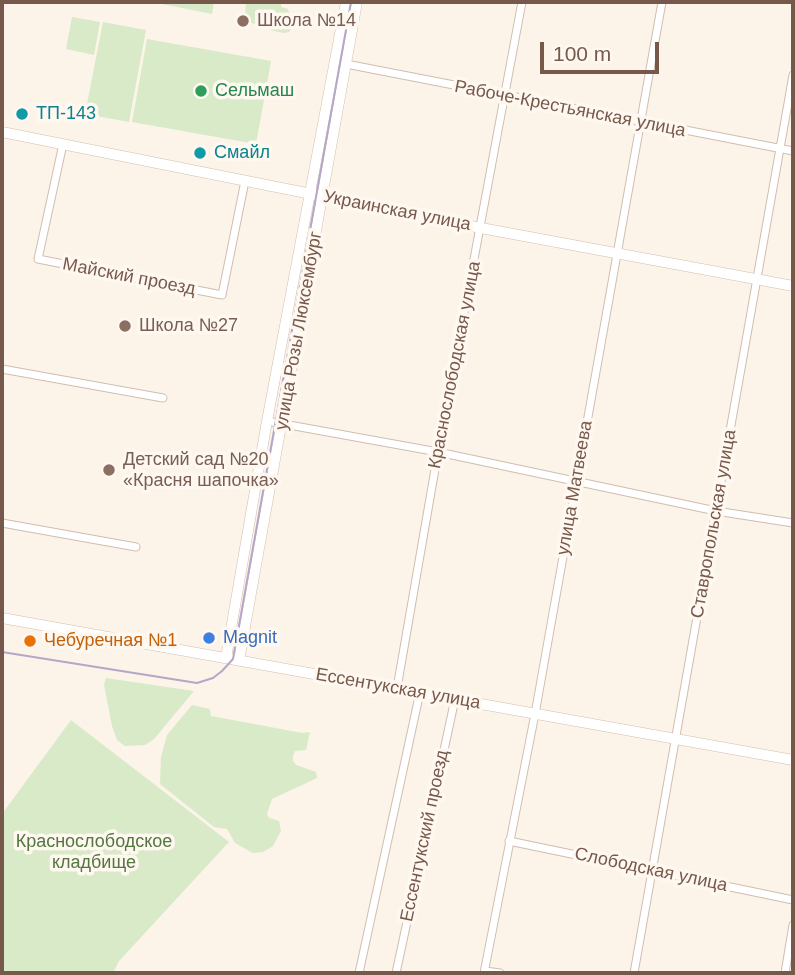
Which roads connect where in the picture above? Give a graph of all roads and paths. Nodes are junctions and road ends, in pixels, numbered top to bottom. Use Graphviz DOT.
graph roads {
  1 [pos="346,2"];
  2 [pos="357,2"];
  3 [pos="522,2"];
  4 [pos="662,2"];
  5 [pos="346,64"];
  6 [pos="793,75"];
  7 [pos="505,97"];
  8 [pos="639,122"];
  9 [pos="2,132"];
  10 [pos="63,144"];
  11 [pos="781,149"];
  12 [pos="793,151"];
  13 [pos="244,181"];
  14 [pos="311,194"];
  15 [pos="324,196"];
  16 [pos="481,228"];
  17 [pos="616,254"];
  18 [pos="757,281"];
  19 [pos="793,286"];
  20 [pos="2,369"];
  21 [pos="163,397"];
  22 [pos="267,421"];
  23 [pos="283,424"];
  24 [pos="438,452"];
  25 [pos="577,483"];
  26 [pos="716,511"];
  27 [pos="2,523"];
  28 [pos="793,523"];
  29 [pos="136,547"];
  30 [pos="2,618"];
  31 [pos="226,657"];
  32 [pos="239,660"];
  33 [pos="397,688"];
  34 [pos="420,692"];
  35 [pos="455,699"];
  36 [pos="535,714"];
  37 [pos="676,738"];
  38 [pos="793,760"];
  39 [pos="509,841"];
  40 [pos="652,869"];
  41 [pos="793,900"];
  42 [pos="793,925"];
  43 [pos="484,972"];
  44 [pos="359,973"];
  45 [pos="396,973"];
  46 [pos="500,973"];
  47 [pos="634,973"];
  48 [pos="785,973"];
  1 -- 14 [label="street, улица Розы Люксембург"];
  2 -- 5 [label="street, улица Розы Люксембург"];
  3 -- 7 [label="street, Краснослободская улица"];
  4 -- 8 [label="street, улица Матвеева"];
  5 -- 7 [label="street, Рабоче-Крестьянская улица"];
  5 -- 15 [label="street, улица Розы Люксембург"];
  6 -- 11 [label="street, Ставропольская улица"];
  7 -- 8 [label="street, Рабоче-Крестьянская улица"];
  7 -- 16 [label="street, Краснослободская улица"];
  8 -- 11 [label="street, Рабоче-Крестьянская улица"];
  8 -- 17 [label="street, улица Матвеева"];
  9 -- 10 [label="street, Украинская улица"];
  10 -- 13 [label="street, Украинская улица"];
  10 -- 13 [label="street, Майский проезд"];
  11 -- 12 [label="street, Рабоче-Крестьянская улица"];
  11 -- 18 [label="street, Ставропольская улица"];
  13 -- 14 [label="street, Украинская улица"];
  14 -- 15 [label="street, Украинская улица"];
  14 -- 22 [label="street, улица Розы Люксембург"];
  15 -- 16 [label="street, Украинская улица"];
  15 -- 23 [label="street, улица Розы Люксембург"];
  16 -- 17 [label="street, Украинская улица"];
  16 -- 24 [label="street, Краснослободская улица"];
  17 -- 18 [label="street, Украинская улица"];
  17 -- 25 [label="street, улица Матвеева"];
  18 -- 19 [label="street, Украинская улица"];
  18 -- 26 [label="street, Ставропольская улица"];
  20 -- 21 [label="street"];
  22 -- 23 [label="street"];
  22 -- 31 [label="street, улица Розы Люксембург"];
  23 -- 24 [label="street"];
  23 -- 32 [label="street, улица Розы Люксембург"];
  24 -- 25 [label="street"];
  24 -- 33 [label="street, Краснослободская улица"];
  25 -- 26 [label="street"];
  25 -- 36 [label="street, улица Матвеева"];
  26 -- 28 [label="street"];
  26 -- 37 [label="street, Ставропольская улица"];
  27 -- 29 [label="street"];
  30 -- 31 [label="street, Ессентукская улица"];
  31 -- 32 [label="street, Ессентукская улица"];
  32 -- 33 [label="street, Ессентукская улица"];
  33 -- 34 [label="street, Ессентукская улица"];
  34 -- 35 [label="street, Ессентукская улица"];
  34 -- 44 [label="street"];
  35 -- 36 [label="street, Ессентукская улица"];
  35 -- 45 [label="street, Ессентукский проезд"];
  36 -- 37 [label="street, Ессентукская улица"];
  36 -- 39 [label="street, улица Матвеева"];
  37 -- 38 [label="street, Ессентукская улица"];
  37 -- 40 [label="street, Ставропольская улица"];
  39 -- 40 [label="street, Слободская улица"];
  39 -- 43 [label="street, улица Матвеева"];
  40 -- 41 [label="street, Слободская улица"];
  40 -- 47 [label="street, Ставропольская улица"];
  42 -- 48 [label="street"];
  43 -- 46 [label="street"];
}
